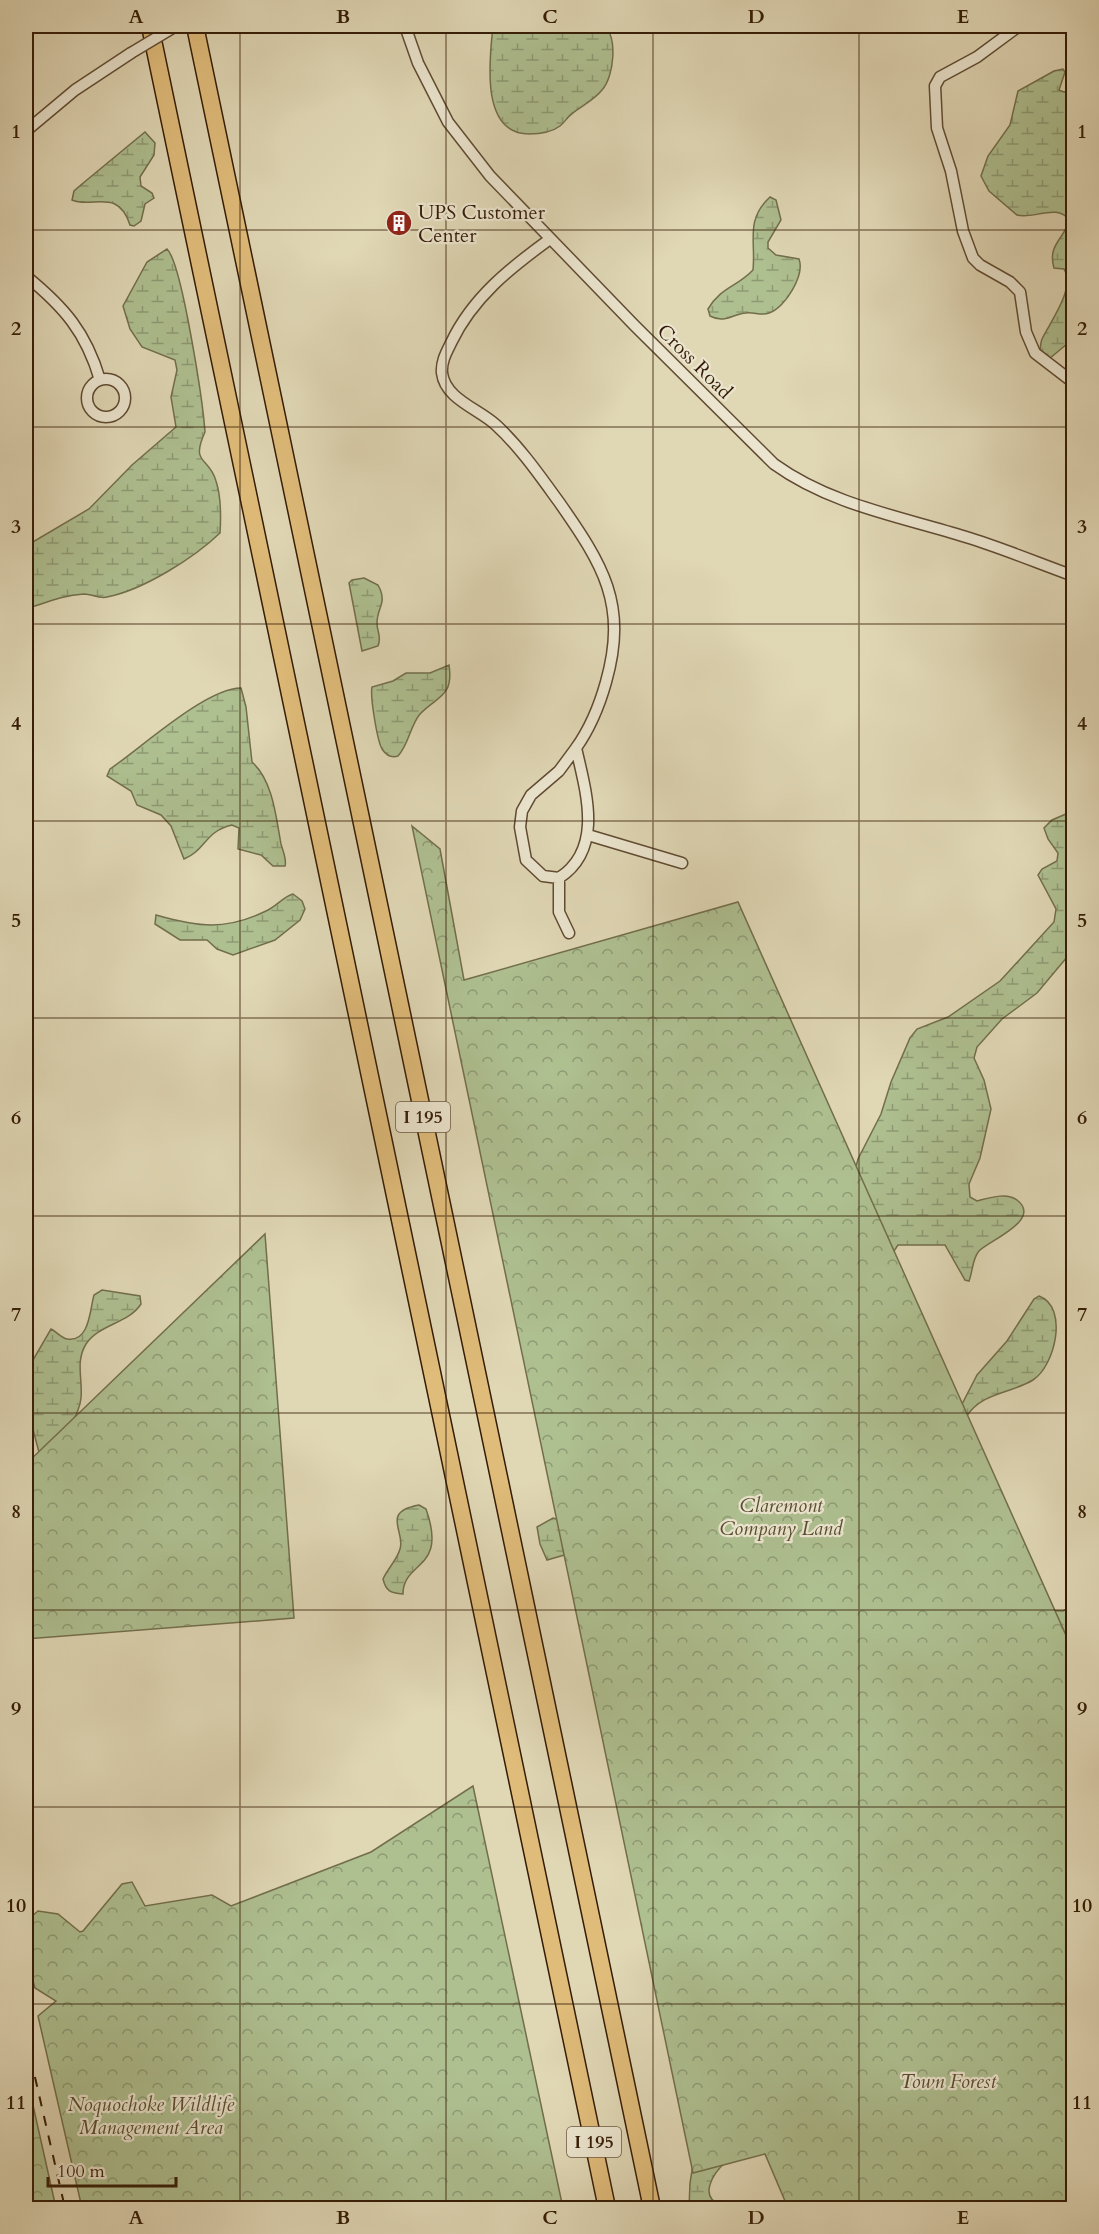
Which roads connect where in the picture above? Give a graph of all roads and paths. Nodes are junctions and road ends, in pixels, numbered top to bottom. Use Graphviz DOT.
graph roads {
  1 [pos="150,26"];
  2 [pos="176,26"];
  3 [pos="195,26"];
  4 [pos="405,26"];
  5 [pos="1018,26"];
  6 [pos="26,131"];
  7 [pos="549,239"];
  8 [pos="26,276"];
  9 [pos="100,380"];
  10 [pos="1074,383"];
  11 [pos="1074,576"];
  12 [pos="576,748"];
  13 [pos="588,835"];
  14 [pos="682,863"];
  15 [pos="559,878"];
  16 [pos="569,933"];
  17 [pos="608,2208"];
  18 [pos="652,2208"];
  1 -- 17 [label="highway, I 195"];
  2 -- 6 [label="street, bridge"];
  3 -- 18 [label="highway, I 195"];
  4 -- 7 [label="street, Cross Road"];
  5 -- 10 [label="street"];
  7 -- 11 [label="street, Cross Road"];
  7 -- 12 [label="street"];
  8 -- 9 [label="street"];
  12 -- 13 [label="street"];
  12 -- 15 [label="street"];
  13 -- 14 [label="street"];
  13 -- 15 [label="street"];
  15 -- 16 [label="street"];
}
